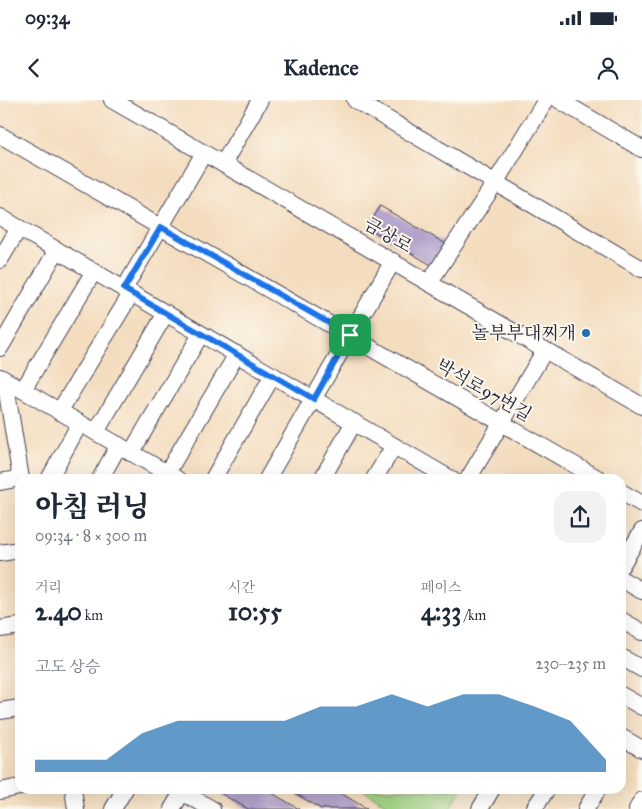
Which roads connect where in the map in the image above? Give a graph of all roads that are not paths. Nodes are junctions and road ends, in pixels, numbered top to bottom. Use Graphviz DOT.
graph roads {
  1 [pos="112,100"];
  2 [pos="260,100"];
  3 [pos="355,100"];
  4 [pos="546,100"];
  5 [pos="559,100"];
  6 [pos="0,135"];
  7 [pos="642,149"];
  8 [pos="204,153"];
  9 [pos="222,164"];
  10 [pos="495,183"];
  11 [pos="0,217"];
  12 [pos="161,227"];
  13 [pos="19,228"];
  14 [pos="57,250"];
  15 [pos="0,260"];
  16 [pos="393,261"];
  17 [pos="642,269"];
  18 [pos="94,272"];
  19 [pos="429,283"];
  20 [pos="127,291"];
  21 [pos="166,313"];
  22 [pos="201,334"];
  23 [pos="350,335"];
  24 [pos="0,348"];
  25 [pos="545,350"];
  26 [pos="237,354"];
  27 [pos="272,375"];
  28 [pos="2,378"];
  29 [pos="23,390"];
  30 [pos="314,399"];
  31 [pos="642,406"];
  32 [pos="59,412"];
  33 [pos="354,422"];
  34 [pos="6,423"];
  35 [pos="80,423"];
  36 [pos="502,423"];
  37 [pos="96,432"];
  38 [pos="394,446"];
  39 [pos="125,449"];
  40 [pos="20,474"];
  41 [pos="52,474"];
  42 [pos="104,474"];
  43 [pos="162,474"];
  44 [pos="164,474"];
  45 [pos="216,474"];
  46 [pos="270,474"];
  47 [pos="325,474"];
  48 [pos="377,474"];
  49 [pos="431,474"];
  50 [pos="471,474"];
  51 [pos="589,474"];
  52 [pos="15,479"];
  53 [pos="0,482"];
  54 [pos="626,495"];
  55 [pos="642,504"];
  56 [pos="642,531"];
  57 [pos="15,551"];
  58 [pos="0,553"];
  59 [pos="626,558"];
  60 [pos="626,582"];
  61 [pos="642,591"];
  62 [pos="626,623"];
  63 [pos="15,627"];
  64 [pos="0,629"];
  65 [pos="642,632"];
  66 [pos="626,660"];
  67 [pos="642,669"];
  68 [pos="626,698"];
  69 [pos="642,707"];
  70 [pos="15,709"];
  71 [pos="0,711"];
  72 [pos="15,788"];
  73 [pos="0,791"];
  74 [pos="73,794"];
  75 [pos="122,794"];
  76 [pos="181,794"];
  77 [pos="189,794"];
  78 [pos="489,794"];
  79 [pos="544,794"];
  80 [pos="595,794"];
  81 [pos="642,800"];
  82 [pos="76,809"];
  83 [pos="113,809"];
  84 [pos="172,809"];
  85 [pos="212,809"];
  86 [pos="480,809"];
  87 [pos="534,809"];
  88 [pos="586,809"];
  89 [pos="637,809"];
  1 -- 8 [label="street, 금상로"];
  2 -- 9 [label="street"];
  3 -- 10 [label="street"];
  4 -- 10 [label="street"];
  5 -- 7 [label="street"];
  6 -- 12 [label="street, 박석로97번길"];
  8 -- 9 [label="street, 금상로"];
  8 -- 12 [label="street"];
  9 -- 16 [label="street, 금상로"];
  10 -- 17 [label="street"];
  10 -- 19 [label="street"];
  11 -- 13 [label="street"];
  12 -- 20 [label="street"];
  12 -- 23 [label="street, 박석로97번길"];
  13 -- 14 [label="street"];
  13 -- 15 [label="street"];
  14 -- 18 [label="street"];
  14 -- 24 [label="street"];
  16 -- 19 [label="street, 금상로"];
  16 -- 23 [label="street"];
  18 -- 20 [label="street"];
  18 -- 29 [label="street"];
  19 -- 25 [label="street, 금상로"];
  20 -- 21 [label="street"];
  20 -- 32 [label="street"];
  21 -- 22 [label="street"];
  21 -- 37 [label="street"];
  22 -- 26 [label="street"];
  22 -- 39 [label="street"];
  23 -- 30 [label="street"];
  23 -- 36 [label="street, 박석로97번길"];
  25 -- 31 [label="street, 금상로"];
  25 -- 36 [label="street"];
  26 -- 27 [label="street"];
  26 -- 44 [label="street"];
  27 -- 30 [label="street"];
  27 -- 45 [label="street"];
  28 -- 29 [label="street"];
  28 -- 34 [label="street"];
  29 -- 32 [label="street"];
  30 -- 33 [label="street"];
  30 -- 46 [label="street"];
  32 -- 35 [label="street"];
  33 -- 38 [label="street"];
  33 -- 47 [label="street"];
  34 -- 40 [label="street"];
  35 -- 37 [label="street"];
  35 -- 41 [label="street"];
  36 -- 50 [label="street"];
  36 -- 51 [label="street, 박석로97번길"];
  37 -- 39 [label="street"];
  38 -- 48 [label="street"];
  38 -- 49 [label="street"];
  39 -- 42 [label="street"];
  39 -- 43 [label="street"];
  52 -- 53 [label="street"];
  54 -- 55 [label="street"];
  56 -- 59 [label="street"];
  57 -- 58 [label="street"];
  60 -- 61 [label="street"];
  62 -- 65 [label="street"];
  63 -- 64 [label="street"];
  66 -- 67 [label="street"];
  68 -- 69 [label="street"];
  70 -- 71 [label="street"];
  72 -- 73 [label="street"];
  74 -- 82 [label="street"];
  75 -- 83 [label="street"];
  76 -- 84 [label="street"];
  77 -- 85 [label="street"];
  78 -- 86 [label="street"];
  79 -- 87 [label="street"];
  80 -- 88 [label="street"];
  81 -- 89 [label="street"];
}
